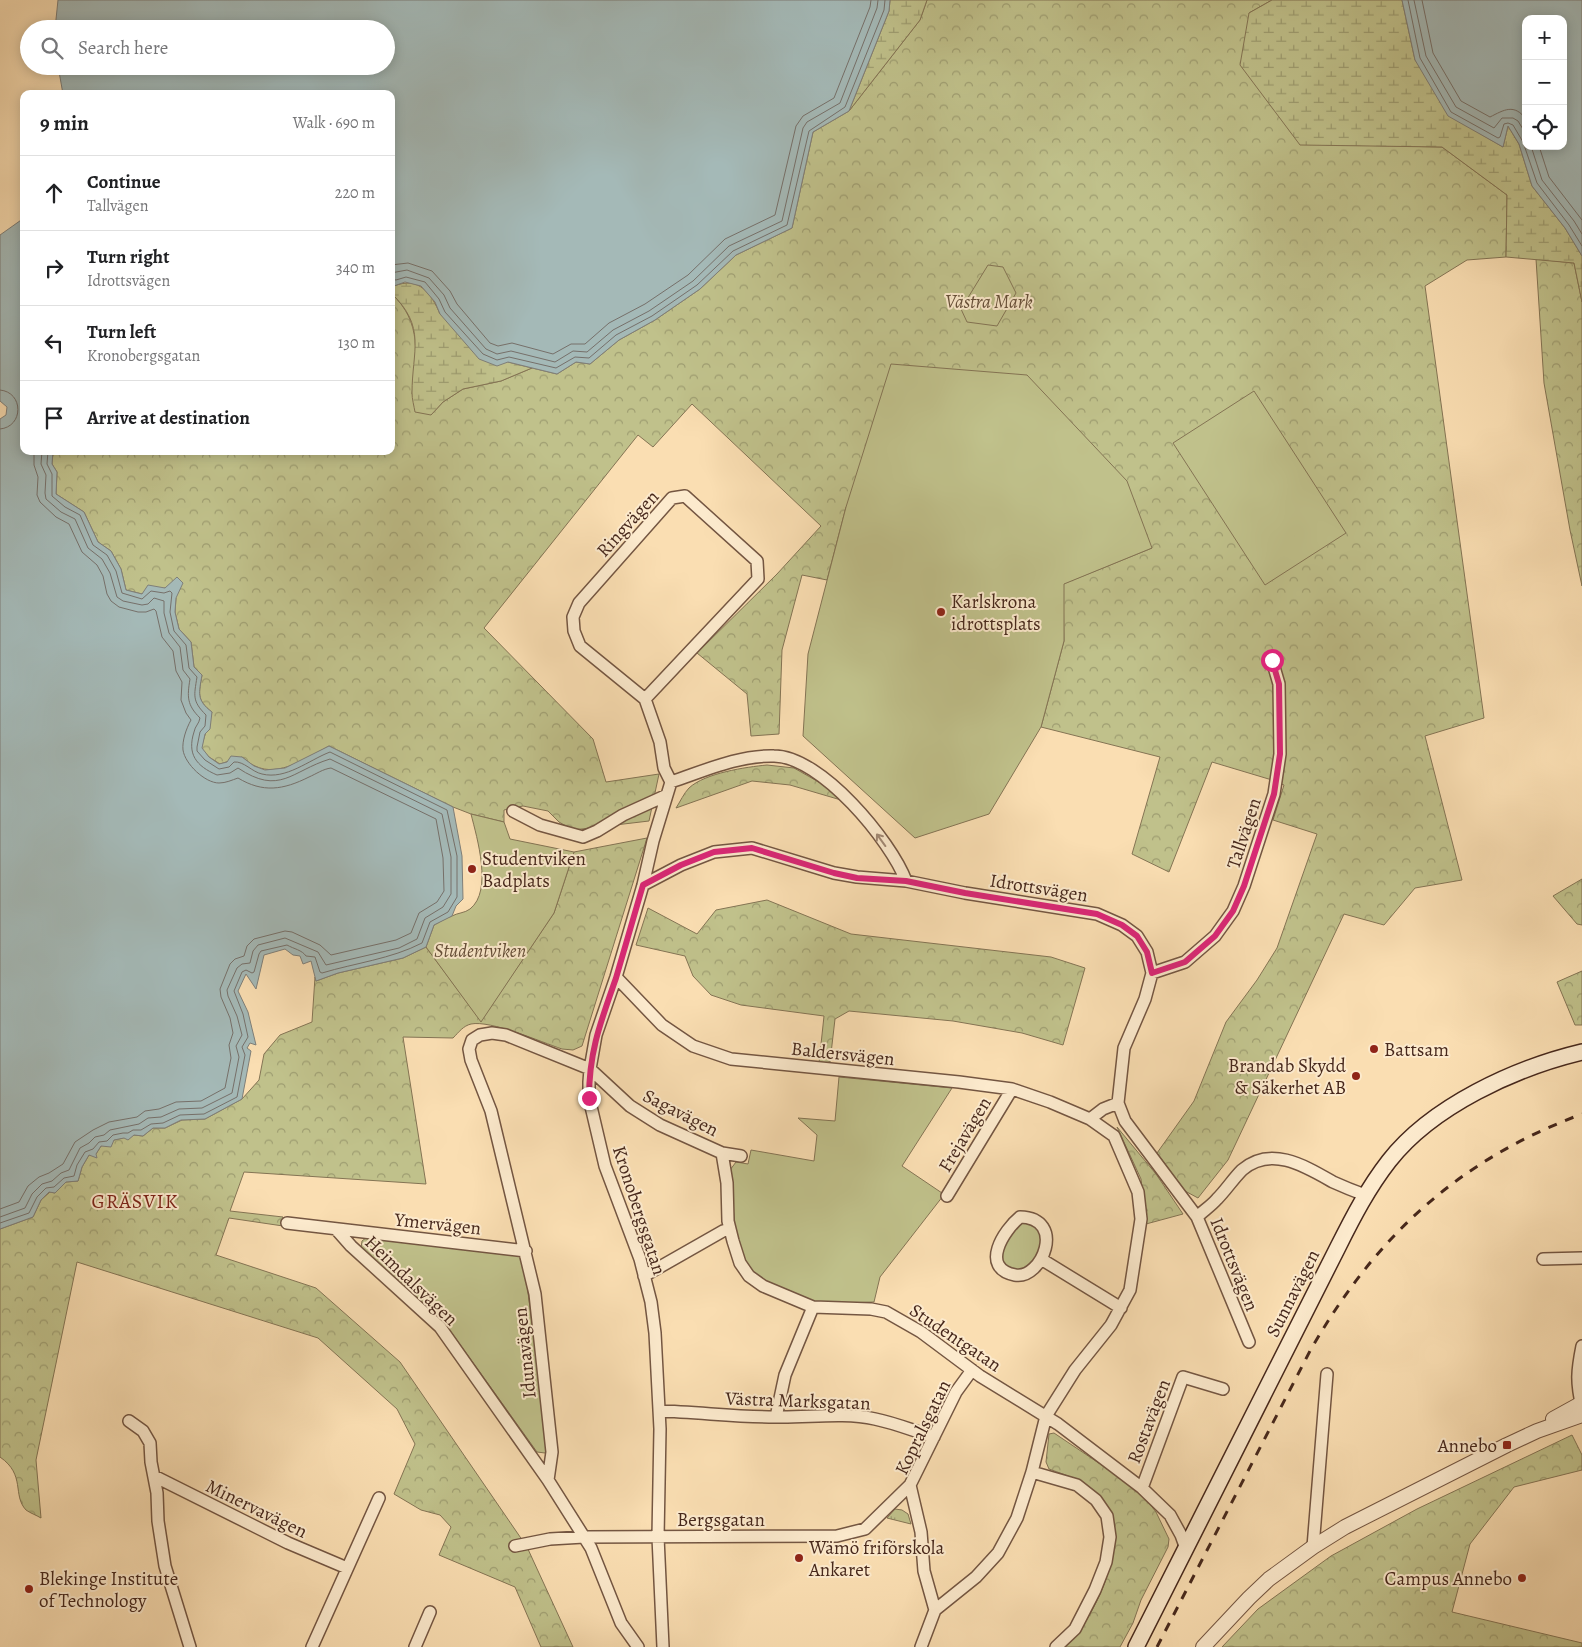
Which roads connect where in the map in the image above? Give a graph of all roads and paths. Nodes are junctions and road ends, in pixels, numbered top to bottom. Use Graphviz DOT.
graph roads {
  1 [pos="1272,660"];
  2 [pos="645,699"];
  3 [pos="671,782"];
  4 [pos="666,795"];
  5 [pos="513,811"];
  6 [pos="906,881"];
  7 [pos="643,885"];
  8 [pos="1152,973"];
  9 [pos="616,977"];
  10 [pos="1582,1052"];
  11 [pos="590,1068"];
  12 [pos="1012,1089"];
  13 [pos="1118,1103"];
  14 [pos="1090,1119"];
  15 [pos="722,1153"];
  16 [pos="741,1156"];
  17 [pos="1365,1195"];
  18 [pos="947,1196"];
  19 [pos="1197,1217"];
  20 [pos="287,1223"];
  21 [pos="336,1229"];
  22 [pos="730,1229"];
  23 [pos="526,1251"];
  24 [pos="1582,1258"];
  25 [pos="1041,1259"];
  26 [pos="1543,1259"];
  27 [pos="644,1276"];
  28 [pos="813,1307"];
  29 [pos="1121,1308"];
  30 [pos="1249,1342"];
  31 [pos="1582,1346"];
  32 [pos="972,1370"];
  33 [pos="1327,1374"];
  34 [pos="1223,1389"];
  35 [pos="1582,1407"];
  36 [pos="660,1411"];
  37 [pos="1046,1416"];
  38 [pos="776,1417"];
  39 [pos="129,1420"];
  40 [pos="934,1437"];
  41 [pos="1032,1472"];
  42 [pos="154,1476"];
  43 [pos="548,1480"];
  44 [pos="910,1485"];
  45 [pos="1142,1488"];
  46 [pos="378,1498"];
  47 [pos="658,1536"];
  48 [pos="584,1537"];
  49 [pos="515,1546"];
  50 [pos="1313,1547"];
  51 [pos="1186,1549"];
  52 [pos="347,1568"];
  53 [pos="935,1610"];
  54 [pos="430,1612"];
  55 [pos="190,1647"];
  56 [pos="312,1647"];
  57 [pos="415,1647"];
  58 [pos="638,1647"];
  59 [pos="663,1647"];
  60 [pos="921,1647"];
  61 [pos="1056,1647"];
  62 [pos="1136,1647"];
  63 [pos="1203,1647"];
  1 -- 8 [label="street, Tallvägen"];
  2 -- 2 [label="street, Ringvägen"];
  2 -- 3 [label="street"];
  3 -- 4 [label="street"];
  6 -- 3 [label="street, one-way"];
  4 -- 5 [label="street"];
  4 -- 7 [label="street, Kronobergsgatan"];
  6 -- 7 [label="street, Idrottsvägen"];
  6 -- 8 [label="street, Idrottsvägen"];
  7 -- 9 [label="street, Kronobergsgatan"];
  8 -- 13 [label="street"];
  9 -- 11 [label="street, Kronobergsgatan"];
  9 -- 12 [label="street, Baldersvägen"];
  10 -- 17 [label="main road, Sunnavägen"];
  11 -- 15 [label="street, Sagavägen"];
  11 -- 23 [label="street, Idunavägen"];
  11 -- 27 [label="street, Kronobergsgatan"];
  12 -- 14 [label="street, Baldersvägen"];
  12 -- 18 [label="street, Frejavägen"];
  13 -- 14 [label="street"];
  13 -- 19 [label="street, Idrottsvägen"];
  14 -- 29 [label="street, Baldersvägen"];
  15 -- 16 [label="street, Sagavägen"];
  15 -- 22 [label="street, Studentgatan"];
  17 -- 19 [label="street"];
  17 -- 51 [label="main road, Sunnavägen"];
  19 -- 30 [label="street, Idrottsvägen"];
  20 -- 21 [label="street, Ymervägen"];
  21 -- 23 [label="street, Ymervägen"];
  21 -- 43 [label="street, Heimdalsvägen"];
  22 -- 27 [label="street"];
  22 -- 28 [label="street, Studentgatan"];
  23 -- 43 [label="street, Idunavägen"];
  24 -- 26 [label="street"];
  25 -- 25 [label="street"];
  25 -- 29 [label="street"];
  27 -- 36 [label="street, Kronobergsgatan"];
  28 -- 32 [label="street, Studentgatan"];
  28 -- 38 [label="street"];
  29 -- 37 [label="street, Baldersvägen"];
  31 -- 35 [label="street"];
  32 -- 37 [label="street, Studentgatan"];
  32 -- 40 [label="street, Kopralsgatan"];
  33 -- 50 [label="street"];
  34 -- 45 [label="street, Rostavägen"];
  35 -- 50 [label="street"];
  36 -- 38 [label="street, Västra Marksgatan"];
  36 -- 47 [label="street, Kronobergsgatan"];
  37 -- 41 [label="street, Baldersvägen"];
  37 -- 45 [label="street, Studentgatan"];
  38 -- 40 [label="street, Västra Marksgatan"];
  39 -- 42 [label="street"];
  40 -- 44 [label="street, Kopralsgatan"];
  41 -- 53 [label="street, Baldersvägen"];
  41 -- 61 [label="street"];
  42 -- 52 [label="street, Minervavägen"];
  42 -- 55 [label="street"];
  43 -- 48 [label="street"];
  44 -- 47 [label="street, Bergsgatan"];
  44 -- 53 [label="street, Kopralsgatan"];
  45 -- 51 [label="street, Studentgatan"];
  46 -- 52 [label="street"];
  47 -- 48 [label="street, Bergsgatan"];
  47 -- 59 [label="street, Kronobergsgatan"];
  48 -- 49 [label="street, Bergsgatan"];
  48 -- 58 [label="street"];
  50 -- 63 [label="street"];
  51 -- 62 [label="main road, Sunnavägen"];
  52 -- 56 [label="street"];
  53 -- 60 [label="street"];
  54 -- 57 [label="street"];
}
